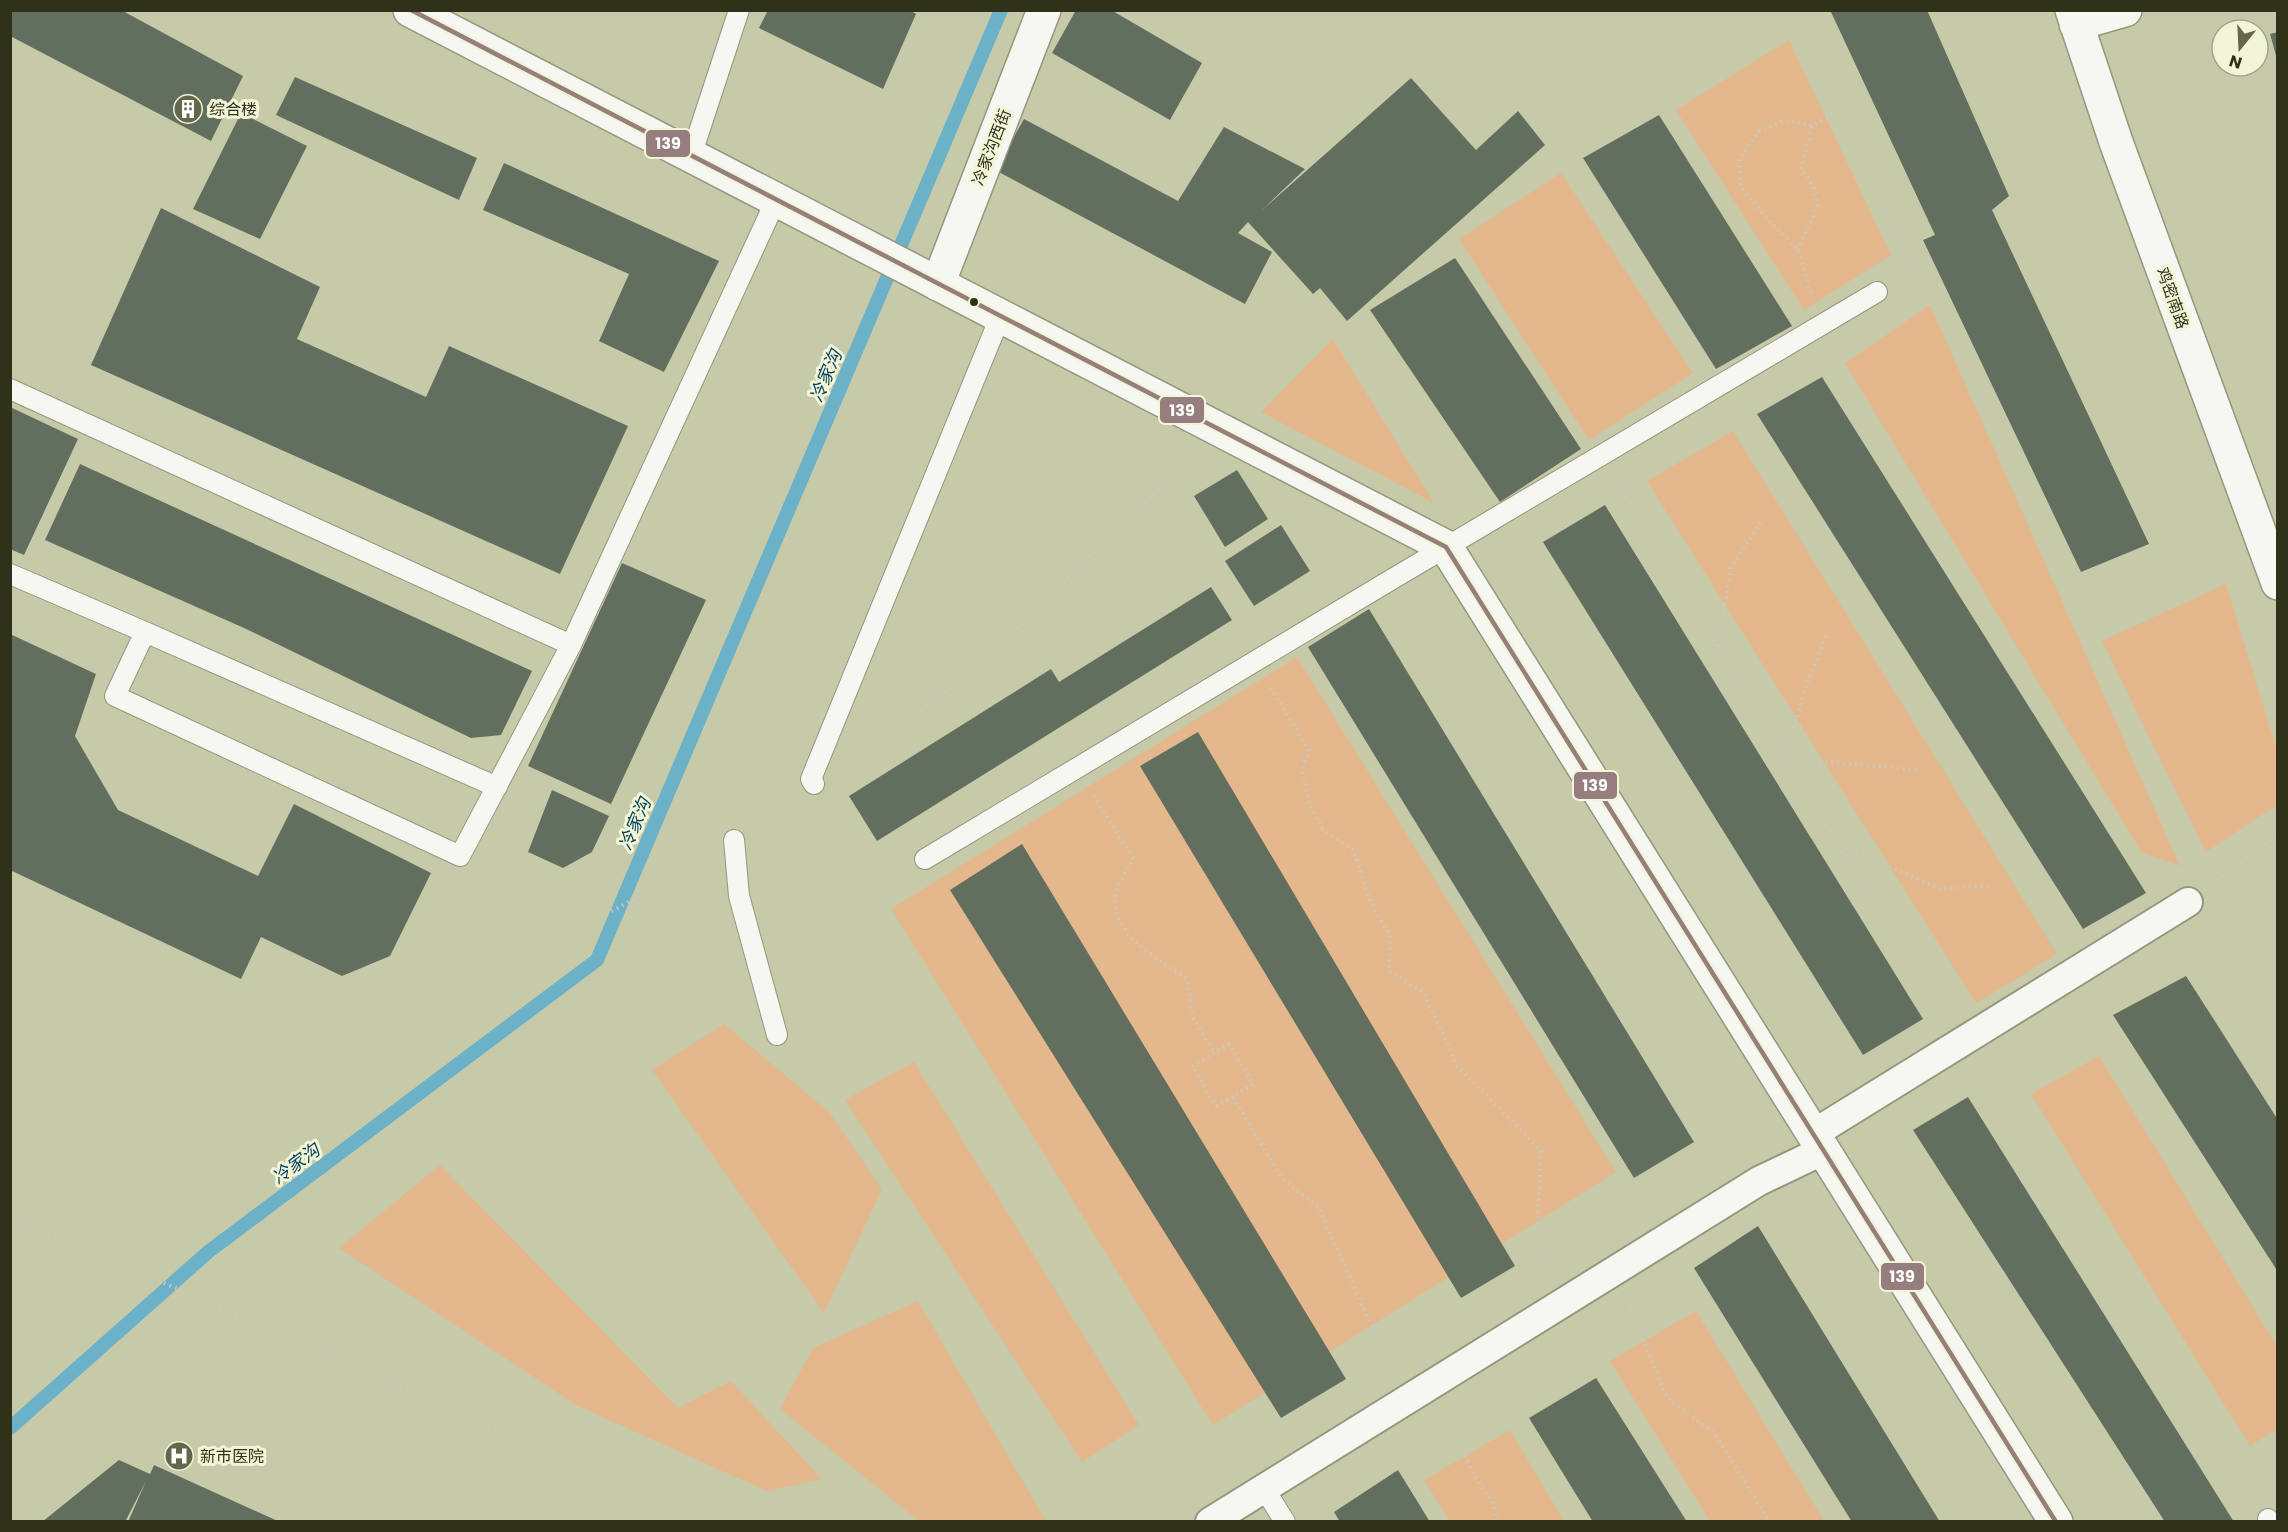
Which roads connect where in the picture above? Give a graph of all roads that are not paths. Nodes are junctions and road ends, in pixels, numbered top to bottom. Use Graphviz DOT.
graph roads {
  1 [pos="410,10"];
  2 [pos="739,10"];
  3 [pos="1044,10"];
  4 [pos="2125,10"];
  5 [pos="2074,17"];
  6 [pos="691,156"];
  7 [pos="776,200"];
  8 [pos="938,284"];
  9 [pos="1877,292"];
  10 [pos="1000,316"];
  11 [pos="10,389"];
  12 [pos="1446,547"];
  13 [pos="2272,549"];
  14 [pos="10,574"];
  15 [pos="31,582"];
  16 [pos="2277,584"];
  17 [pos="10,591"];
  18 [pos="145,632"];
  19 [pos="571,645"];
  20 [pos="814,784"];
  21 [pos="497,787"];
  22 [pos="734,840"];
  23 [pos="925,860"];
  24 [pos="2188,902"];
  25 [pos="777,1035"];
  26 [pos="1818,1142"];
  27 [pos="1264,1488"];
  28 [pos="1210,1521"];
  29 [pos="1285,1521"];
  30 [pos="2056,1521"];
  1 -- 6 [label="street"];
  2 -- 6 [label="lane"];
  3 -- 8 [label="street, 冷家沟西街"];
  4 -- 5 [label="street"];
  5 -- 13 [label="street, 鸡密南路"];
  6 -- 7 [label="street"];
  7 -- 8 [label="street"];
  7 -- 19 [label="lane"];
  8 -- 10 [label="street"];
  9 -- 12 [label="lane"];
  10 -- 12 [label="street"];
  10 -- 20 [label="lane"];
  11 -- 19 [label="lane"];
  12 -- 23 [label="lane"];
  12 -- 26 [label="street"];
  13 -- 16 [label="street, 鸡密南路"];
  14 -- 15 [label="lane"];
  15 -- 17 [label="lane"];
  15 -- 18 [label="lane"];
  18 -- 21 [label="lane"];
  18 -- 21 [label="lane"];
  19 -- 21 [label="lane"];
  22 -- 25 [label="lane"];
  24 -- 26 [label="street"];
  26 -- 27 [label="street"];
  26 -- 30 [label="street"];
  27 -- 28 [label="street"];
  27 -- 29 [label="lane"];
}
